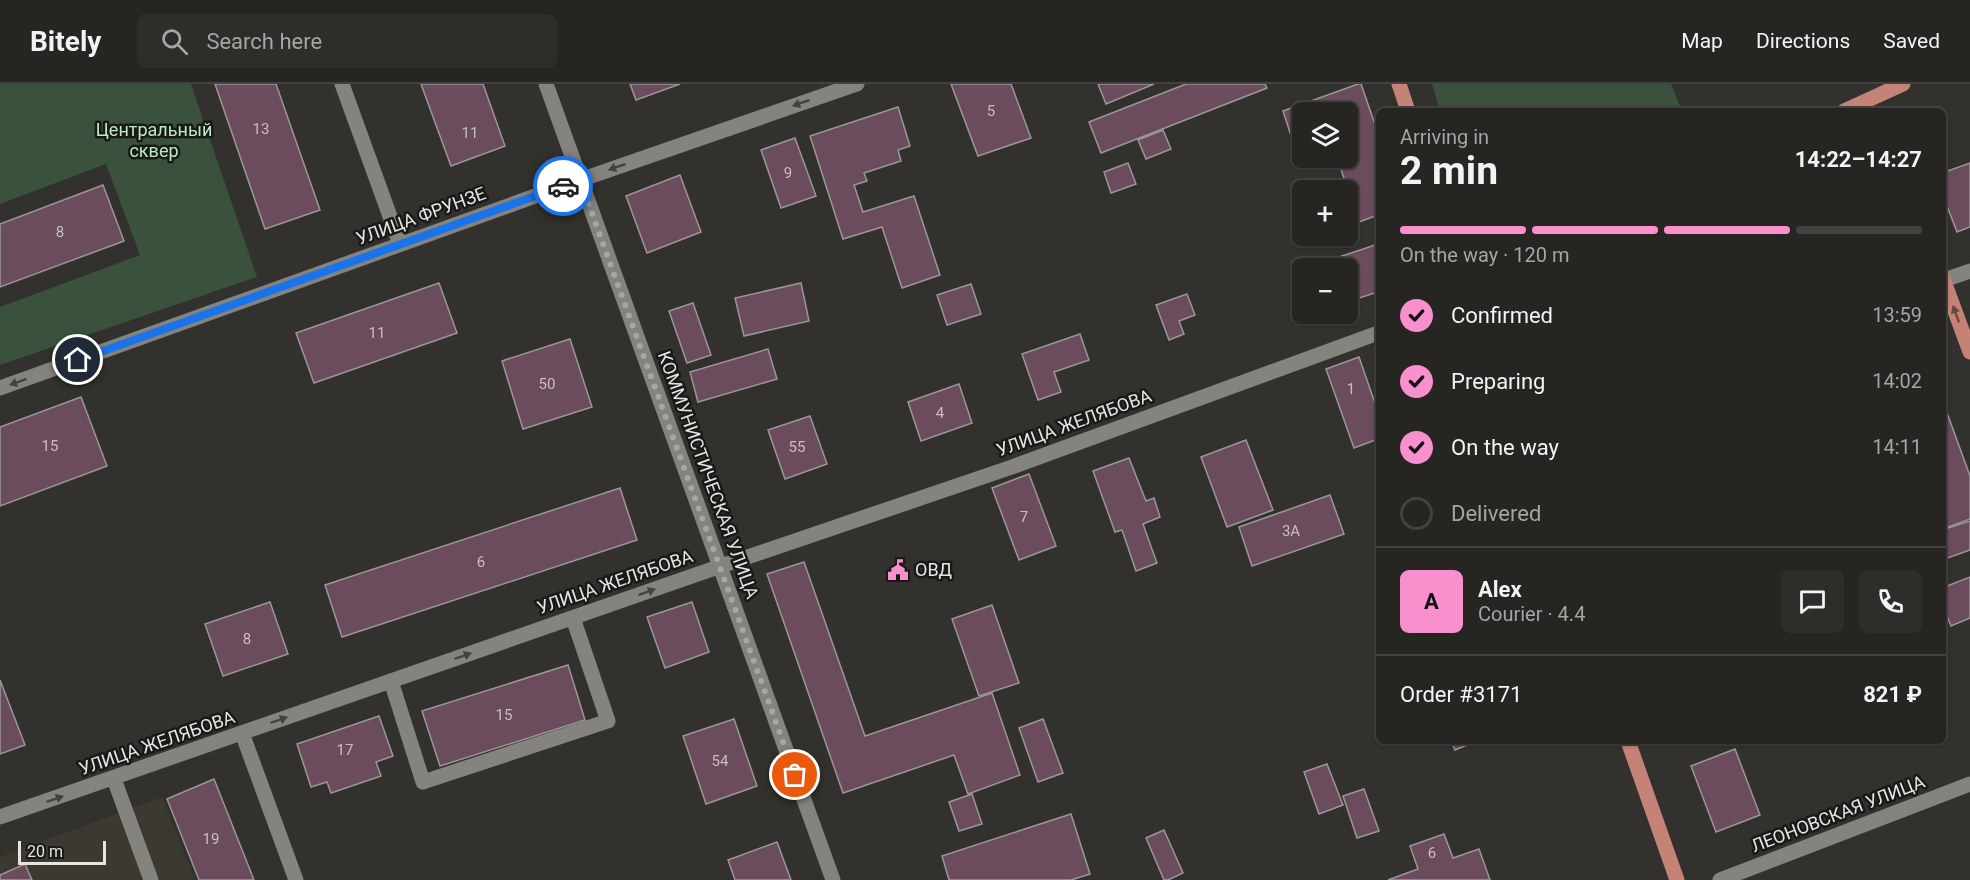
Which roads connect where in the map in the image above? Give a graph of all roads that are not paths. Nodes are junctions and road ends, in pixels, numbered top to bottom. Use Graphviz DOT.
graph roads {
  1 [pos="342,84"];
  2 [pos="546,84"];
  3 [pos="856,84"];
  4 [pos="1400,84"];
  5 [pos="1903,84"];
  6 [pos="1879,104"];
  7 [pos="1407,108"];
  8 [pos="1859,108"];
  9 [pos="580,180"];
  10 [pos="400,244"];
  11 [pos="1970,271"];
  12 [pos="1946,277"];
  13 [pos="1946,286"];
  14 [pos="1376,334"];
  15 [pos="1970,352"];
  16 [pos="0,388"];
  17 [pos="721,566"];
  18 [pos="573,618"];
  19 [pos="391,681"];
  20 [pos="242,733"];
  21 [pos="1629,744"];
  22 [pos="114,779"];
  23 [pos="1970,784"];
  24 [pos="0,818"];
  25 [pos="151,880"];
  26 [pos="296,880"];
  27 [pos="833,880"];
  28 [pos="1677,880"];
  29 [pos="1720,880"];
  1 -- 10 [label="street"];
  2 -- 9 [label="street, КОММУНИСТИЧЕСКАЯ УЛИЦА"];
  3 -- 9 [label="street, УЛИЦА ФРУНЗЕ, one-way"];
  4 -- 7 [label="main road"];
  5 -- 6 [label="main road"];
  6 -- 8 [label="main road"];
  9 -- 10 [label="street, УЛИЦА ФРУНЗЕ"];
  9 -- 17 [label="street, КОММУНИСТИЧЕСКАЯ УЛИЦА"];
  10 -- 16 [label="street, УЛИЦА ФРУНЗЕ, one-way"];
  11 -- 12 [label="street"];
  15 -- 13 [label="main road, one-way"];
  14 -- 17 [label="street, УЛИЦА ЖЕЛЯБОВА"];
  18 -- 17 [label="street, УЛИЦА ЖЕЛЯБОВА, one-way"];
  17 -- 27 [label="street, КОММУНИСТИЧЕСКАЯ УЛИЦА"];
  19 -- 18 [label="street, УЛИЦА ЖЕЛЯБОВА, one-way"];
  18 -- 19 [label="street"];
  20 -- 19 [label="street, УЛИЦА ЖЕЛЯБОВА, one-way"];
  20 -- 22 [label="street, УЛИЦА ЖЕЛЯБОВА"];
  20 -- 26 [label="street"];
  21 -- 28 [label="main road"];
  24 -- 22 [label="street, УЛИЦА ЖЕЛЯБОВА, one-way"];
  22 -- 25 [label="street"];
  23 -- 29 [label="street, ЛЕОНОВСКАЯ УЛИЦА"];
}
